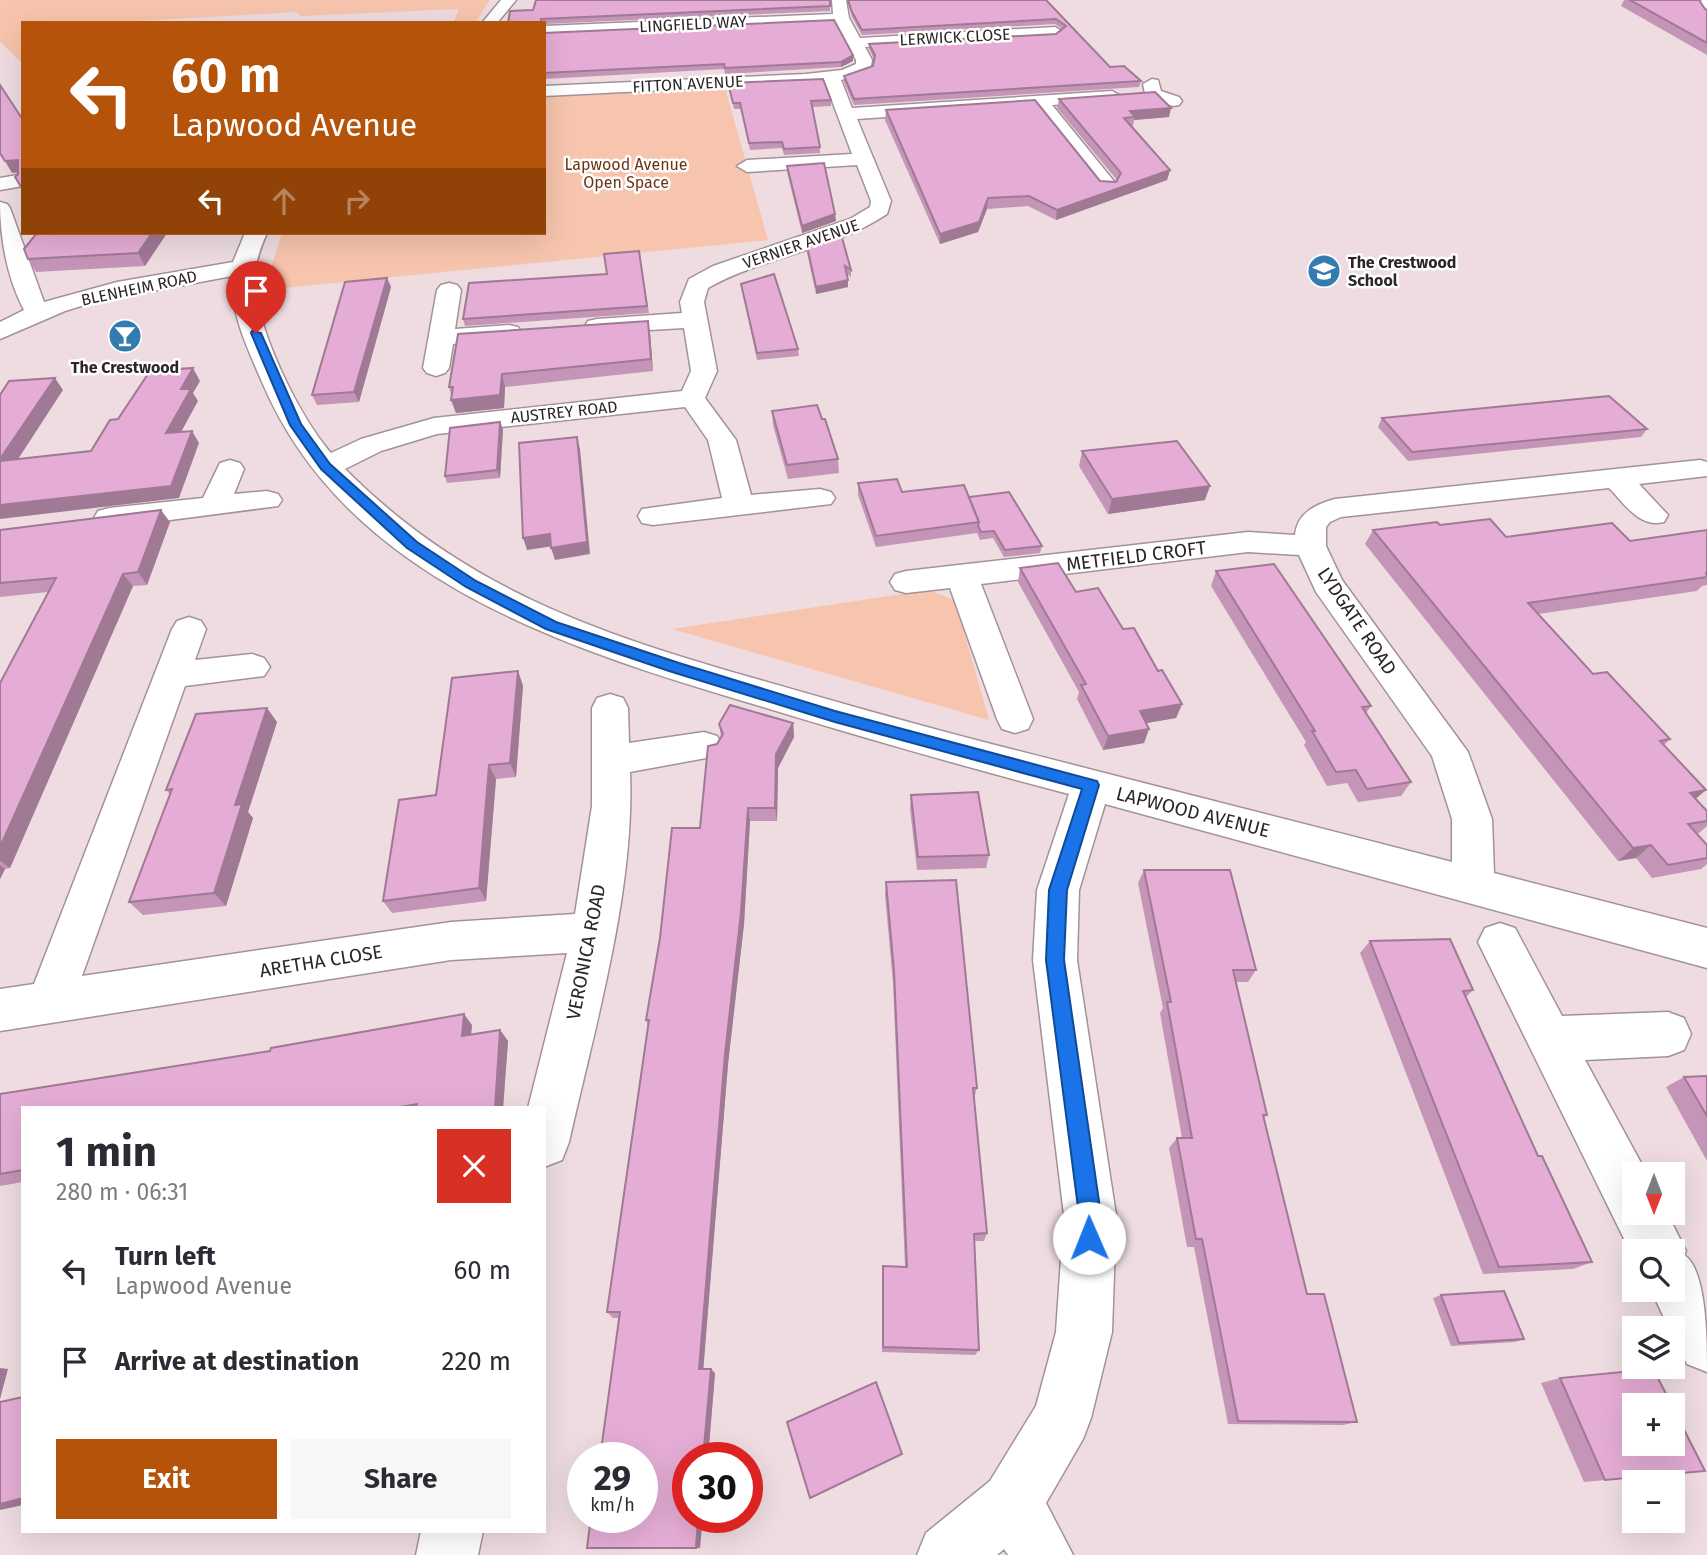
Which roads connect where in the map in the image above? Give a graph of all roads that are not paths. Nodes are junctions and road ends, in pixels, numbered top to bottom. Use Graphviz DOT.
graph roads {
  1 [pos="509,0"];
  2 [pos="839,0"];
  3 [pos="1707,3"];
  4 [pos="1707,14"];
  5 [pos="841,18"];
  6 [pos="491,21"];
  7 [pos="546,31"];
  8 [pos="1059,32"];
  9 [pos="855,43"];
  10 [pos="831,77"];
  11 [pos="546,91"];
  12 [pos="1039,101"];
  13 [pos="1172,101"];
  14 [pos="846,114"];
  15 [pos="864,159"];
  16 [pos="747,166"];
  17 [pos="21,180"];
  18 [pos="0,184"];
  19 [pos="1128,185"];
  20 [pos="0,208"];
  21 [pos="255,235"];
  22 [pos="241,268"];
  23 [pos="449,290"];
  24 [pos="38,313"];
  25 [pos="694,320"];
  26 [pos="574,328"];
  27 [pos="534,330"];
  28 [pos="0,332"];
  29 [pos="441,337"];
  30 [pos="436,368"];
  31 [pos="692,398"];
  32 [pos="325,467"];
  33 [pos="230,469"];
  34 [pos="1700,469"];
  35 [pos="1617,479"];
  36 [pos="820,498"];
  37 [pos="267,500"];
  38 [pos="215,505"];
  39 [pos="739,505"];
  40 [pos="1653,515"];
  41 [pos="653,516"];
  42 [pos="80,521"];
  43 [pos="1310,546"];
  44 [pos="962,576"];
  45 [pos="906,582"];
  46 [pos="189,629"];
  47 [pos="252,667"];
  48 [pos="172,675"];
  49 [pos="610,708"];
  50 [pos="1015,719"];
  51 [pos="704,746"];
  52 [pos="611,760"];
  53 [pos="1091,785"];
  54 [pos="1473,884"];
  55 [pos="594,932"];
  56 [pos="1500,942"];
  57 [pos="1707,947"];
  58 [pos="50,1002"];
  59 [pos="0,1010"];
  60 [pos="1668,1034"];
  61 [pos="1549,1038"];
  62 [pos="546,1134"];
  63 [pos="1622,1180"];
  64 [pos="1685,1301"];
  65 [pos="1707,1344"];
  66 [pos="1012,1503"];
  67 [pos="452,1533"];
  68 [pos="447,1555"];
  69 [pos="948,1555"];
  70 [pos="1042,1555"];
  1 -- 6 [label="street"];
  2 -- 5 [label="street"];
  3 -- 4 [label="street"];
  5 -- 7 [label="street, LINGFIELD WAY"];
  5 -- 9 [label="street"];
  8 -- 9 [label="street, LERWICK CLOSE"];
  9 -- 10 [label="street, FITTON AVENUE"];
  10 -- 11 [label="street, FITTON AVENUE"];
  10 -- 14 [label="street, VERNIER AVENUE"];
  12 -- 13 [label="street"];
  12 -- 14 [label="street"];
  12 -- 19 [label="street"];
  14 -- 15 [label="street, VERNIER AVENUE"];
  15 -- 16 [label="street"];
  15 -- 25 [label="street, VERNIER AVENUE"];
  17 -- 18 [label="street"];
  20 -- 24 [label="street"];
  21 -- 22 [label="street, LAPWOOD AVENUE"];
  22 -- 24 [label="street, BLENHEIM ROAD"];
  22 -- 32 [label="street, LAPWOOD AVENUE"];
  23 -- 29 [label="street"];
  24 -- 28 [label="street, BLENHEIM ROAD"];
  25 -- 26 [label="street"];
  25 -- 31 [label="street, VERNIER AVENUE"];
  27 -- 29 [label="street"];
  29 -- 30 [label="street"];
  31 -- 32 [label="street, AUSTREY ROAD"];
  31 -- 39 [label="street"];
  32 -- 53 [label="street, LAPWOOD AVENUE"];
  33 -- 38 [label="street"];
  34 -- 35 [label="street, LYDGATE ROAD"];
  35 -- 40 [label="street"];
  35 -- 43 [label="street, LYDGATE ROAD"];
  36 -- 39 [label="street"];
  37 -- 38 [label="street"];
  38 -- 42 [label="street"];
  39 -- 41 [label="street"];
  43 -- 44 [label="street, METFIELD CROFT"];
  43 -- 54 [label="street, LYDGATE ROAD"];
  44 -- 45 [label="street, METFIELD CROFT"];
  44 -- 50 [label="street"];
  46 -- 48 [label="street"];
  47 -- 48 [label="street"];
  48 -- 58 [label="street"];
  49 -- 52 [label="street, VERONICA ROAD"];
  51 -- 52 [label="street"];
  52 -- 55 [label="street, VERONICA ROAD"];
  53 -- 54 [label="street, LAPWOOD AVENUE"];
  53 -- 66 [label="street"];
  54 -- 57 [label="street, LAPWOOD AVENUE"];
  55 -- 58 [label="street, ARETHA CLOSE"];
  55 -- 62 [label="street, VERONICA ROAD"];
  56 -- 61 [label="street"];
  58 -- 59 [label="street, ARETHA CLOSE"];
  60 -- 61 [label="street"];
  61 -- 63 [label="street"];
  64 -- 65 [label="street"];
  66 -- 69 [label="street"];
  66 -- 70 [label="street"];
  67 -- 68 [label="street"];
}
